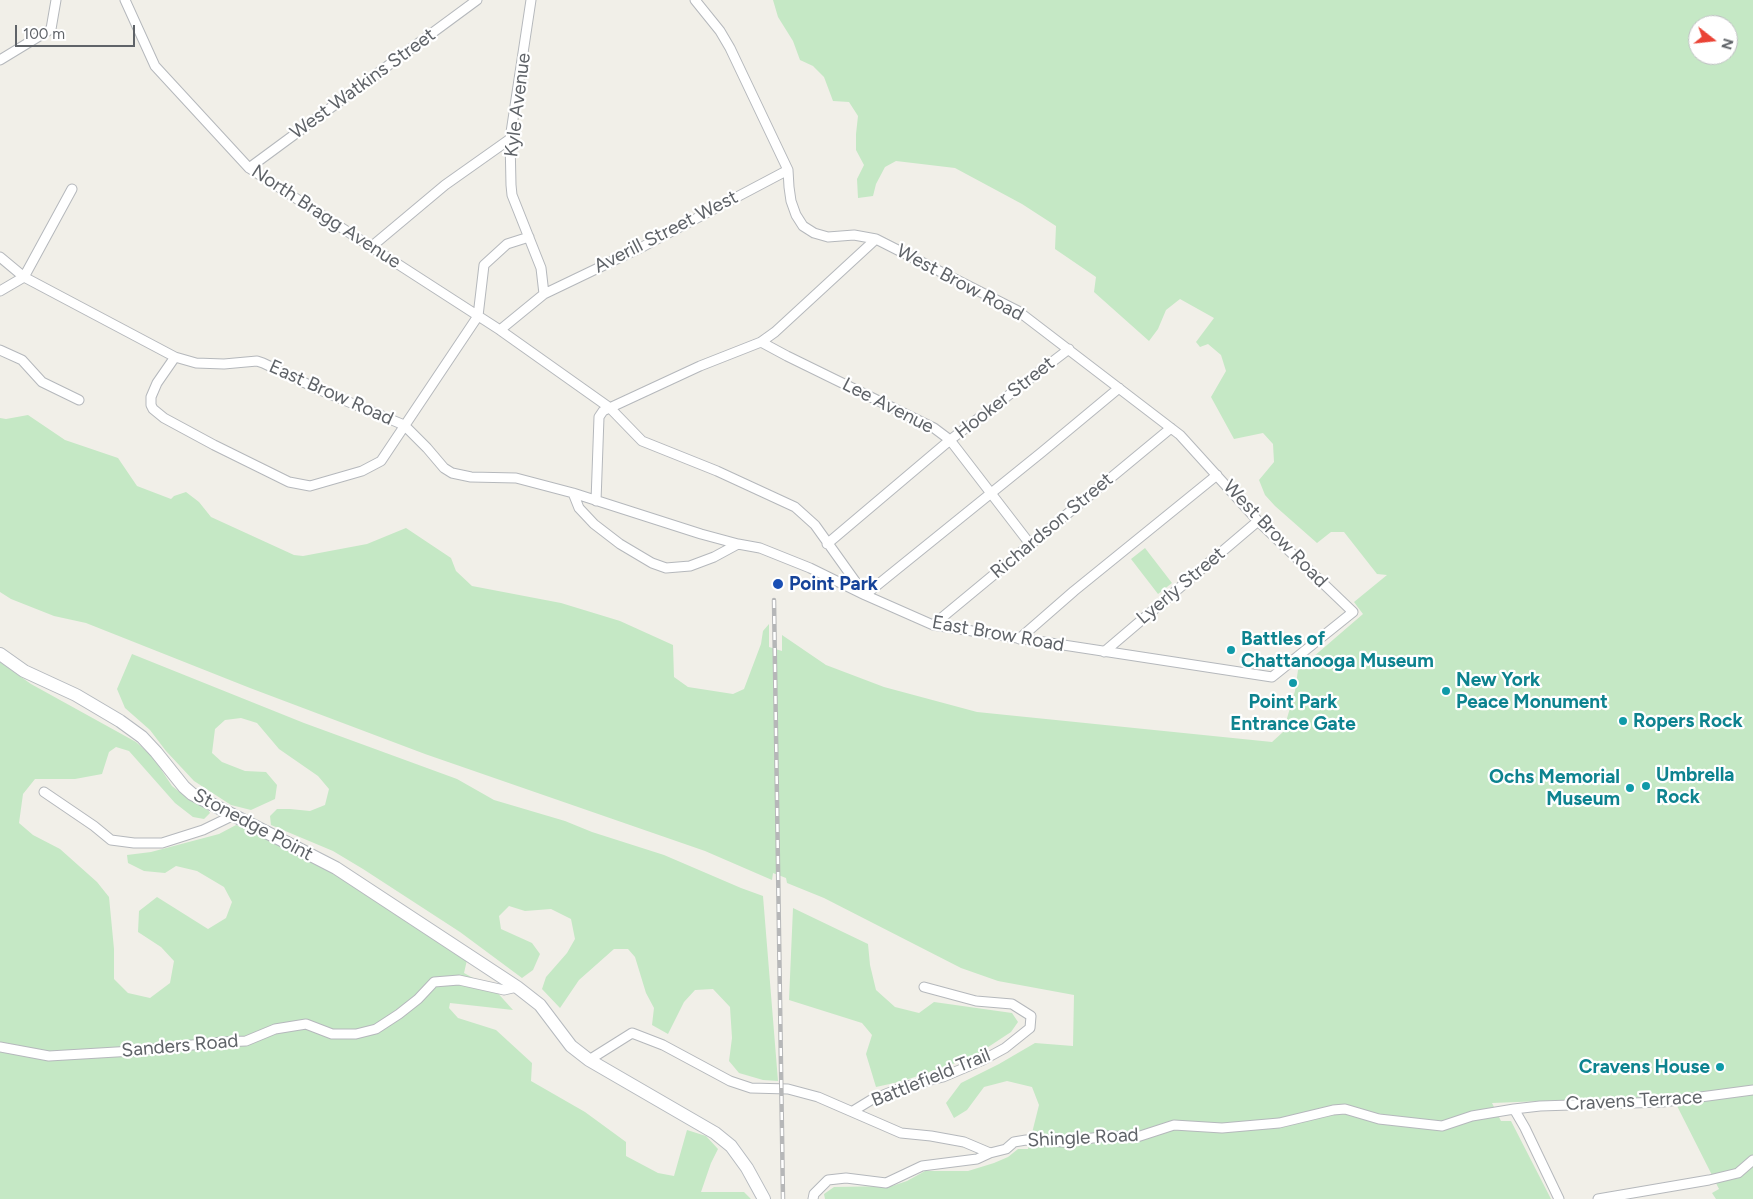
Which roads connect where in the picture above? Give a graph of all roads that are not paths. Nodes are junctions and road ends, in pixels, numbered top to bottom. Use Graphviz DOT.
graph roads {
  1 [pos="56,0"];
  2 [pos="124,0"];
  3 [pos="477,0"];
  4 [pos="531,0"];
  5 [pos="695,0"];
  6 [pos="0,60"];
  7 [pos="510,139"];
  8 [pos="249,168"];
  9 [pos="788,170"];
  10 [pos="72,189"];
  11 [pos="529,237"];
  12 [pos="876,239"];
  13 [pos="371,247"];
  14 [pos="0,257"];
  15 [pos="24,277"];
  16 [pos="0,291"];
  17 [pos="544,294"];
  18 [pos="478,316"];
  19 [pos="500,330"];
  20 [pos="761,342"];
  21 [pos="1069,349"];
  22 [pos="0,350"];
  23 [pos="175,357"];
  24 [pos="1119,388"];
  25 [pos="79,400"];
  26 [pos="610,408"];
  27 [pos="404,425"];
  28 [pos="1171,428"];
  29 [pos="950,440"];
  30 [pos="1218,475"];
  31 [pos="573,493"];
  32 [pos="992,493"];
  33 [pos="596,501"];
  34 [pos="1258,521"];
  35 [pos="738,544"];
  36 [pos="827,544"];
  37 [pos="1030,544"];
  38 [pos="865,595"];
  39 [pos="933,625"];
  40 [pos="1019,639"];
  41 [pos="1104,652"];
  42 [pos="0,654"];
  43 [pos="1272,677"];
  44 [pos="44,792"];
  45 [pos="234,816"];
  46 [pos="517,987"];
  47 [pos="924,987"];
  48 [pos="0,1047"];
  49 [pos="589,1060"];
  50 [pos="1753,1090"];
  51 [pos="1514,1108"];
  52 [pos="853,1111"];
  53 [pos="990,1153"];
  54 [pos="1753,1160"];
  55 [pos="764,1199"];
  56 [pos="813,1199"];
  57 [pos="1559,1199"];
  58 [pos="1598,1199"];
  1 -- 6 [label="street"];
  2 -- 8 [label="street, North Bragg Avenue"];
  3 -- 8 [label="street, West Watkins Street"];
  4 -- 7 [label="street, Kyle Avenue"];
  5 -- 9 [label="street, West Brow Road"];
  7 -- 11 [label="street, Kyle Avenue"];
  7 -- 13 [label="street"];
  8 -- 13 [label="street, North Bragg Avenue"];
  9 -- 12 [label="street, West Brow Road"];
  9 -- 17 [label="street, Averill Street West"];
  10 -- 15 [label="street"];
  11 -- 17 [label="street, Kyle Avenue"];
  11 -- 18 [label="street"];
  12 -- 20 [label="street"];
  12 -- 21 [label="street, West Brow Road"];
  13 -- 18 [label="street, North Bragg Avenue"];
  14 -- 15 [label="street, East Brow Road"];
  15 -- 16 [label="street"];
  15 -- 23 [label="street, East Brow Road"];
  17 -- 19 [label="street, Averill Street West"];
  18 -- 19 [label="street, North Bragg Avenue"];
  18 -- 27 [label="street"];
  19 -- 26 [label="street"];
  20 -- 26 [label="street"];
  20 -- 29 [label="street, Lee Avenue"];
  21 -- 24 [label="street, West Brow Road"];
  21 -- 29 [label="street, Hooker Street"];
  22 -- 25 [label="street"];
  23 -- 27 [label="street, East Brow Road"];
  23 -- 27 [label="street"];
  24 -- 28 [label="street, West Brow Road"];
  24 -- 32 [label="street"];
  26 -- 33 [label="street"];
  26 -- 36 [label="street"];
  27 -- 31 [label="street, East Brow Road"];
  28 -- 30 [label="street, West Brow Road"];
  28 -- 37 [label="street, Richardson Street"];
  29 -- 32 [label="street, Lee Avenue"];
  29 -- 36 [label="street, Hooker Street"];
  30 -- 34 [label="street, West Brow Road"];
  30 -- 40 [label="street"];
  31 -- 33 [label="street, East Brow Road"];
  31 -- 35 [label="street"];
  32 -- 37 [label="street, Lee Avenue"];
  32 -- 38 [label="street"];
  33 -- 35 [label="street, East Brow Road"];
  34 -- 41 [label="street, Lyerly Street"];
  34 -- 43 [label="street, West Brow Road"];
  35 -- 38 [label="street, East Brow Road"];
  36 -- 38 [label="street"];
  37 -- 39 [label="street, Richardson Street"];
  38 -- 39 [label="street, East Brow Road"];
  39 -- 40 [label="street, East Brow Road"];
  40 -- 41 [label="street, East Brow Road"];
  41 -- 43 [label="street, East Brow Road"];
  42 -- 45 [label="main road, Stonedge Point"];
  44 -- 45 [label="street"];
  45 -- 46 [label="main road, Stonedge Point"];
  46 -- 48 [label="street, Sanders Road"];
  46 -- 49 [label="main road, Stonedge Point"];
  47 -- 52 [label="street, Battlefield Trail"];
  49 -- 52 [label="street"];
  49 -- 55 [label="main road, Stonedge Point"];
  50 -- 51 [label="street, Cravens Terrace"];
  51 -- 53 [label="street, Shingle Road"];
  51 -- 57 [label="street"];
  52 -- 53 [label="street"];
  53 -- 56 [label="street, Shingle Road"];
  54 -- 58 [label="street"];
}
